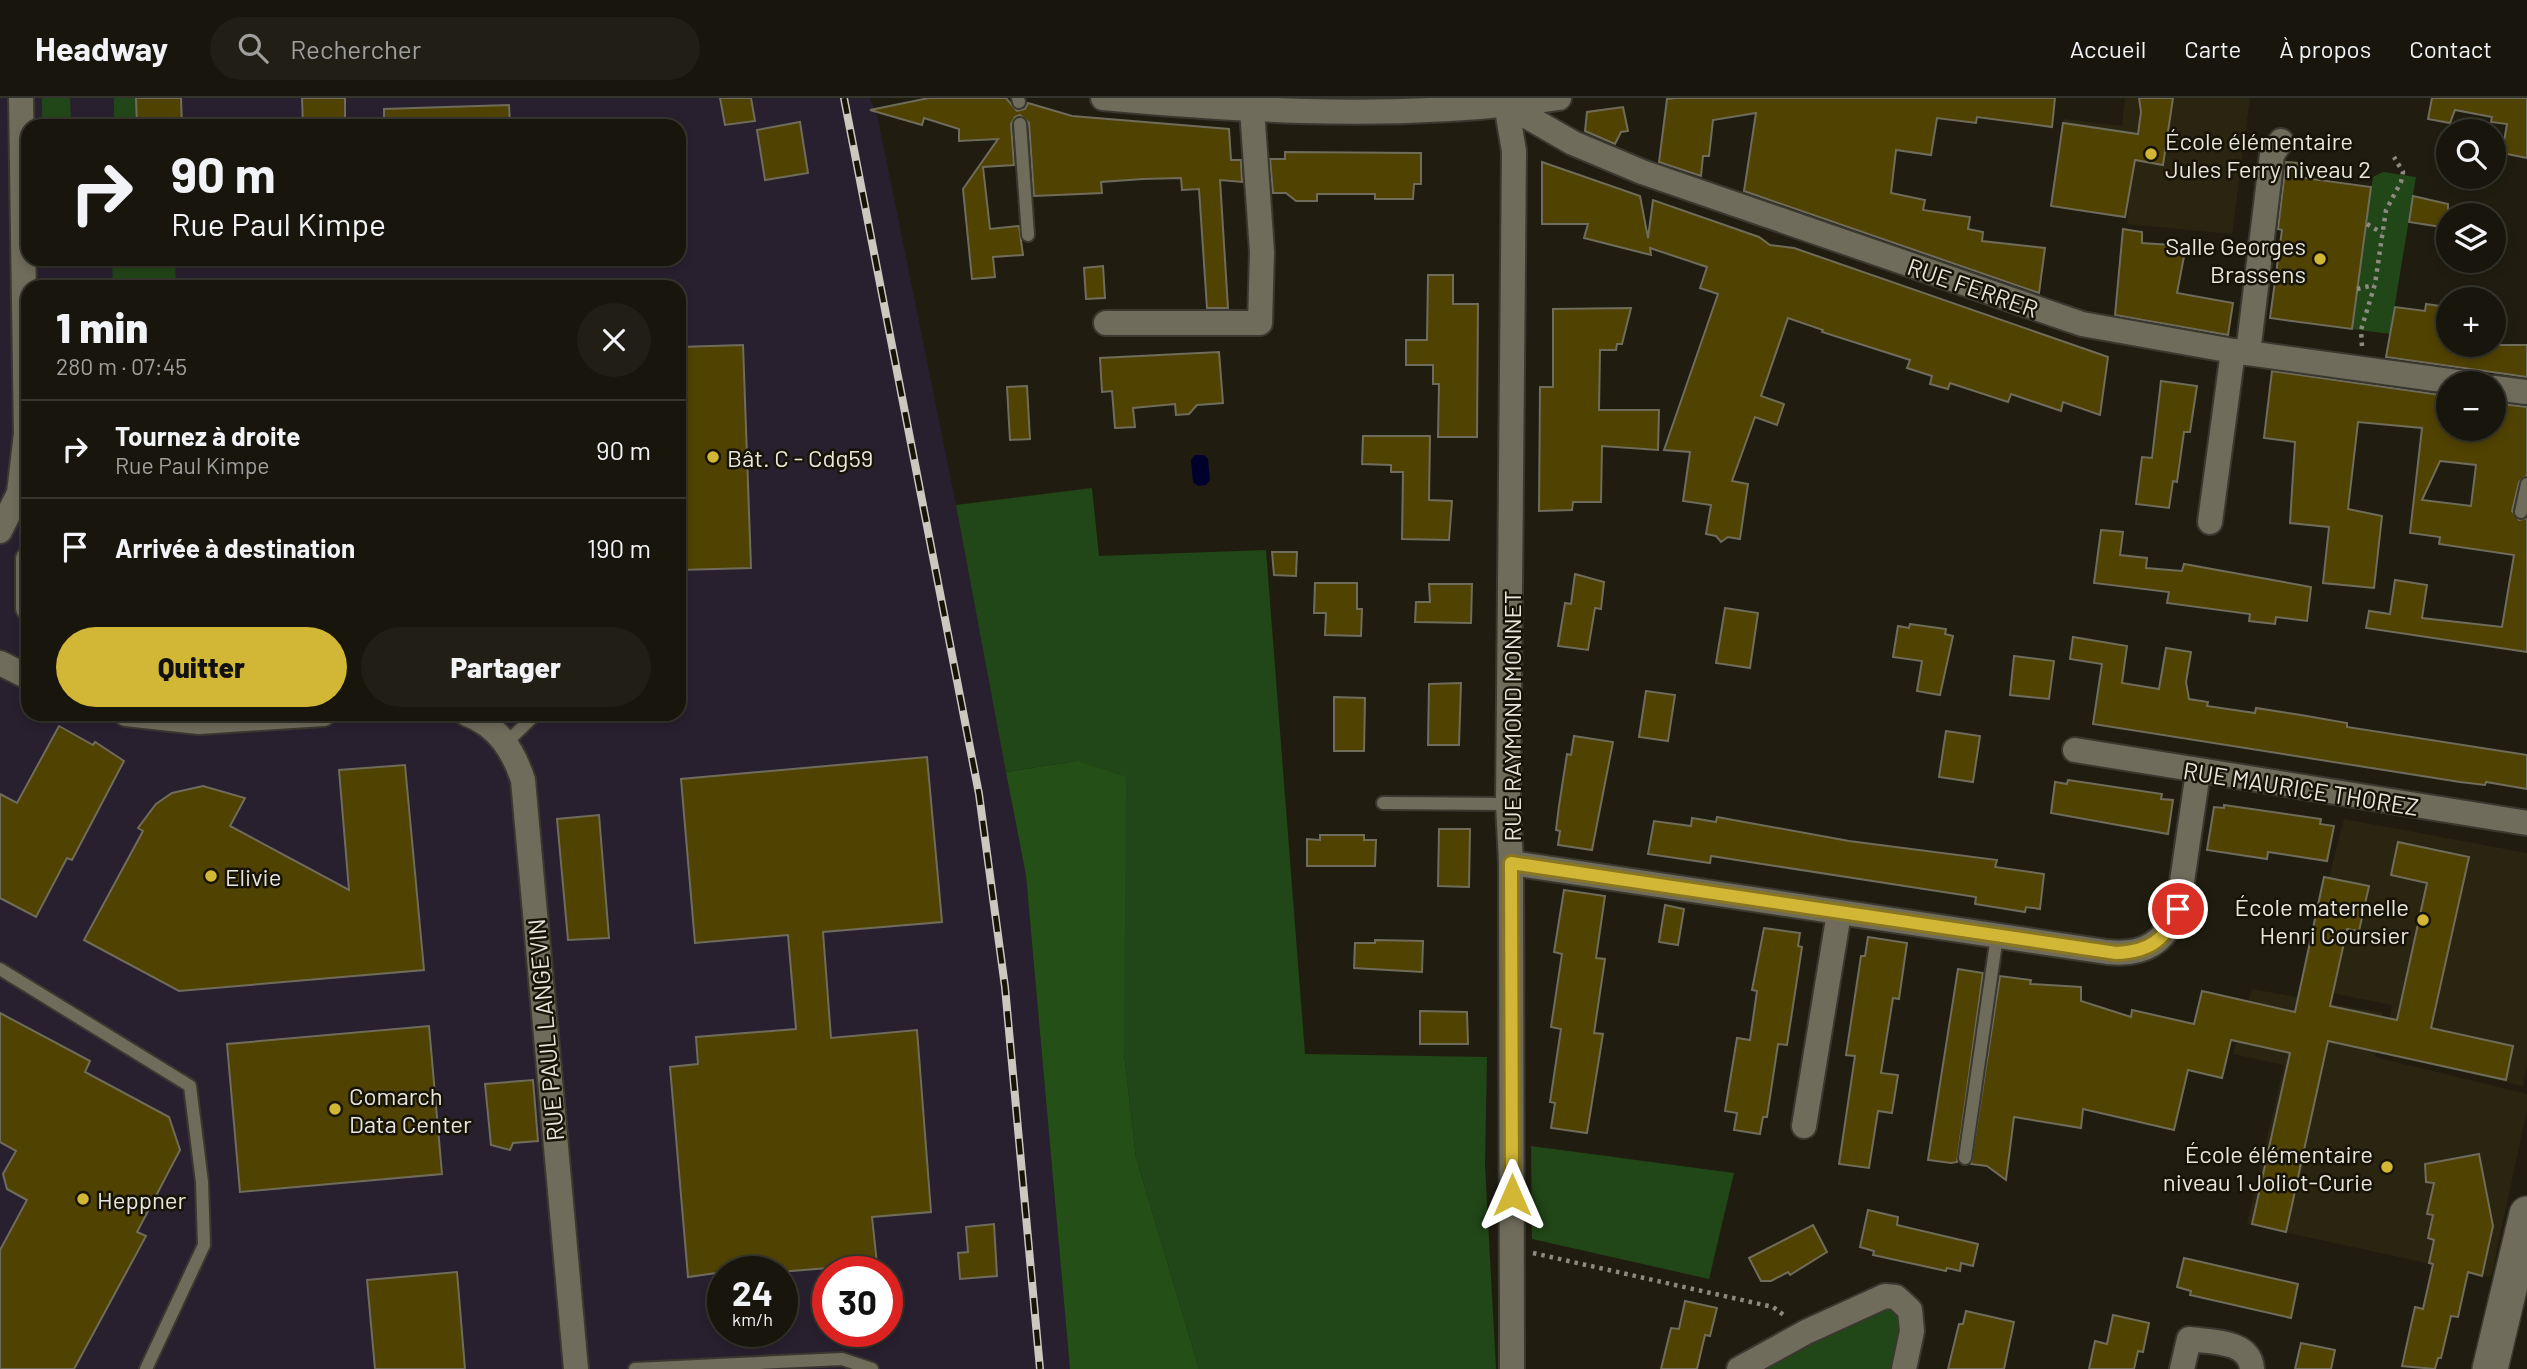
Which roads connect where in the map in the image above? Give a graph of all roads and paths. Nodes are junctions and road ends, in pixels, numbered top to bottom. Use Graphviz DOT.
graph roads {
  1 [pos="21,98"];
  2 [pos="1103,98"];
  3 [pos="1559,98"];
  4 [pos="1506,102"];
  5 [pos="1252,109"];
  6 [pos="21,119"];
  7 [pos="1020,124"];
  8 [pos="2281,141"];
  9 [pos="2394,157"];
  10 [pos="2367,224"];
  11 [pos="2382,233"];
  12 [pos="1028,235"];
  13 [pos="2375,284"];
  14 [pos="2357,289"];
  15 [pos="1106,323"];
  16 [pos="2241,352"];
  17 [pos="2362,368"];
  18 [pos="2436,379"];
  19 [pos="2506,389"];
  20 [pos="2527,392"];
  21 [pos="21,480"];
  22 [pos="2527,484"];
  23 [pos="2521,512"];
  24 [pos="2210,522"];
  25 [pos="0,531"];
  26 [pos="0,663"];
  27 [pos="21,674"];
  28 [pos="190,721"];
  29 [pos="214,721"];
  30 [pos="479,721"];
  31 [pos="529,721"];
  32 [pos="506,743"];
  33 [pos="2075,750"];
  34 [pos="2198,772"];
  35 [pos="1383,803"];
  36 [pos="1508,804"];
  37 [pos="2527,823"];
  38 [pos="1511,863"];
  39 [pos="1839,913"];
  40 [pos="1997,936"];
  41 [pos="0,969"];
  42 [pos="1804,1126"];
  43 [pos="1965,1158"];
  44 [pos="2527,1214"];
  45 [pos="1512,1248"];
  46 [pos="1806,1332"];
  47 [pos="146,1369"];
  48 [pos="576,1369"];
  49 [pos="635,1369"];
  50 [pos="872,1369"];
  51 [pos="1513,1369"];
  52 [pos="1739,1369"];
  53 [pos="1904,1369"];
  54 [pos="2182,1369"];
  55 [pos="2252,1369"];
  56 [pos="2490,1369"];
  1 -- 6 [label="street"];
  2 -- 5 [label="street"];
  3 -- 4 [label="street"];
  4 -- 5 [label="street"];
  4 -- 16 [label="street, RUE FERRER"];
  4 -- 36 [label="street, RUE RAYMOND MONNET"];
  5 -- 15 [label="street"];
  7 -- 12 [label="lane"];
  8 -- 16 [label="street"];
  9 -- 11 [label="path"];
  10 -- 11 [label="path"];
  11 -- 13 [label="path"];
  13 -- 14 [label="path"];
  13 -- 17 [label="path"];
  16 -- 17 [label="street, RUE FERRER"];
  16 -- 24 [label="street"];
  17 -- 18 [label="street, RUE FERRER"];
  19 -- 20 [label="street"];
  21 -- 25 [label="street"];
  22 -- 23 [label="lane"];
  26 -- 27 [label="street"];
  28 -- 29 [label="street"];
  30 -- 32 [label="street, RUE PAUL LANGEVIN"];
  31 -- 32 [label="lane"];
  32 -- 48 [label="street, RUE PAUL LANGEVIN"];
  33 -- 34 [label="street, RUE MAURICE THOREZ"];
  34 -- 37 [label="street, RUE MAURICE THOREZ"];
  34 -- 40 [label="street"];
  35 -- 36 [label="lane"];
  36 -- 38 [label="street, RUE RAYMOND MONNET"];
  38 -- 39 [label="street"];
  38 -- 45 [label="street, RUE RAYMOND MONNET"];
  39 -- 40 [label="street"];
  39 -- 42 [label="street"];
  40 -- 43 [label="lane"];
  41 -- 47 [label="lane"];
  44 -- 56 [label="street"];
  45 -- 46 [label="path"];
  45 -- 51 [label="street, RUE RAYMOND MONNET"];
  46 -- 52 [label="street"];
  46 -- 53 [label="street"];
  49 -- 50 [label="lane"];
  54 -- 55 [label="street"];
}
